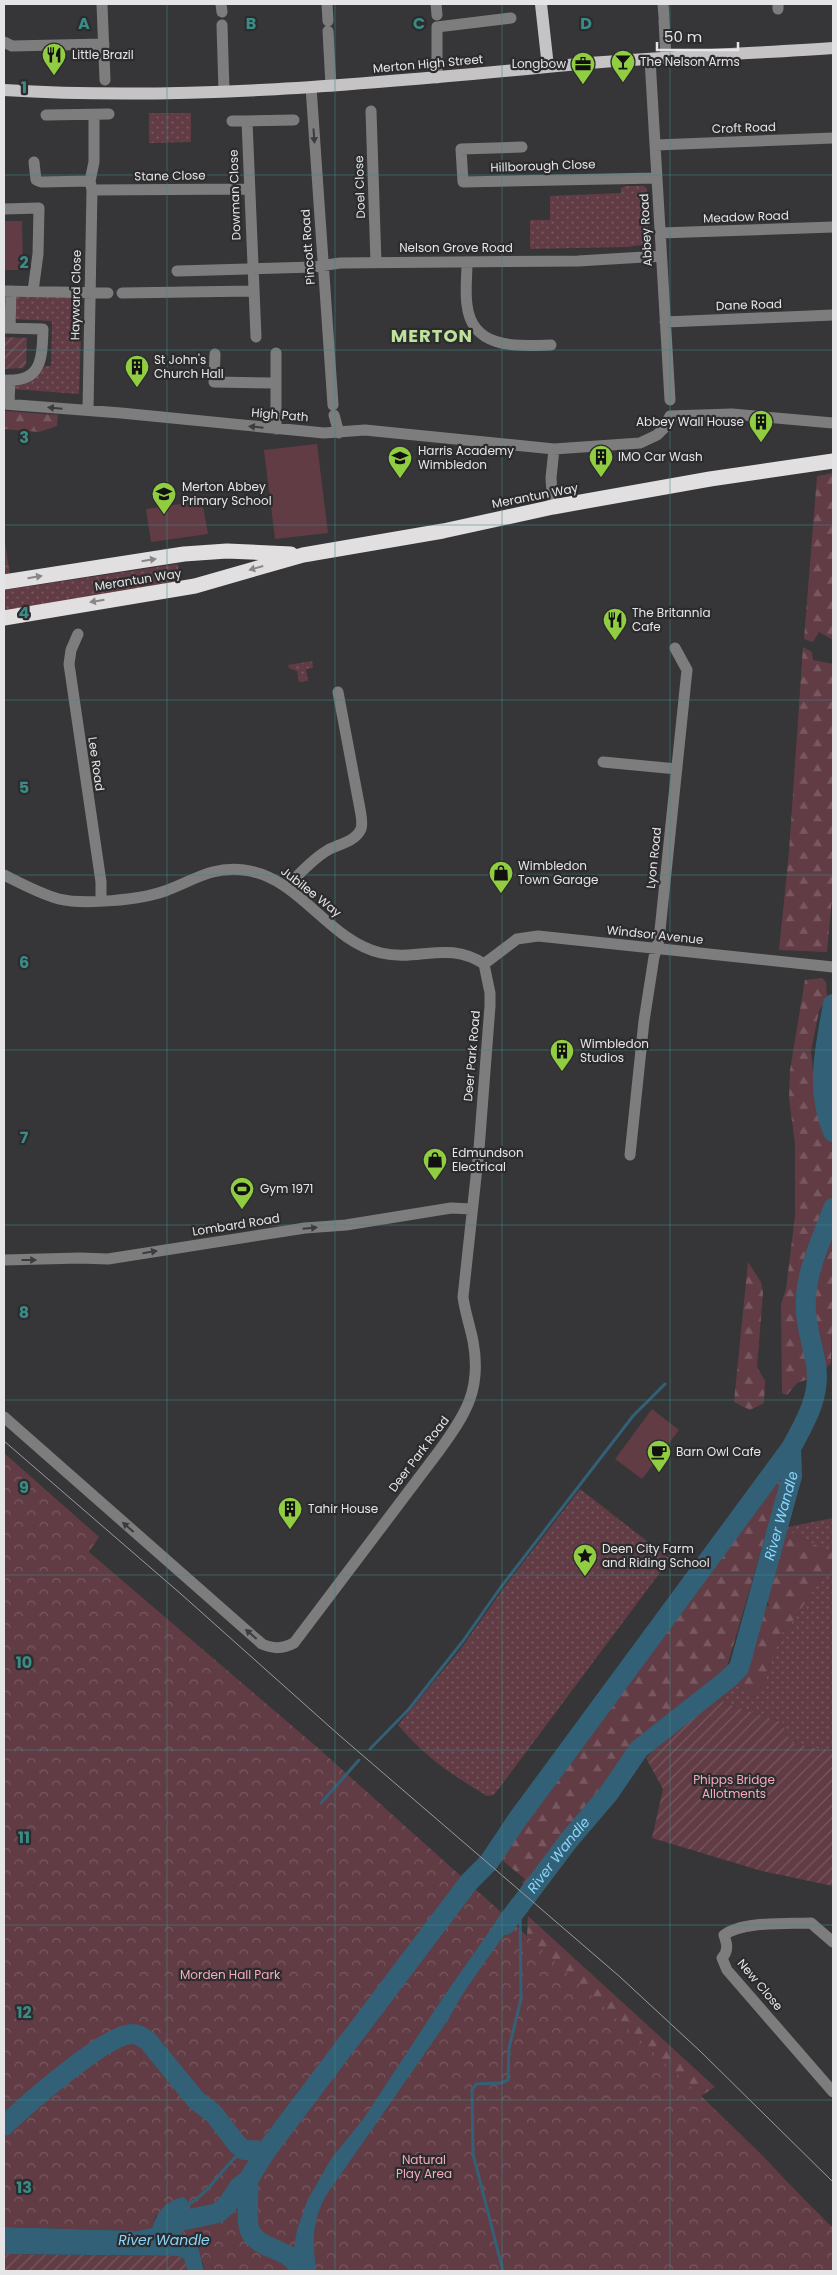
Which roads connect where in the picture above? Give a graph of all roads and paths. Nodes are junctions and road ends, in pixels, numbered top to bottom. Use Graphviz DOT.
graph roads {
  1 [pos="102,4"];
  2 [pos="327,4"];
  3 [pos="542,4"];
  4 [pos="660,5"];
  5 [pos="511,18"];
  6 [pos="222,25"];
  7 [pos="4,42"];
  8 [pos="104,44"];
  9 [pos="833,48"];
  10 [pos="666,58"];
  11 [pos="650,59"];
  12 [pos="548,67"];
  13 [pos="438,78"];
  14 [pos="105,80"];
  15 [pos="331,86"];
  16 [pos="311,87"];
  17 [pos="4,90"];
  18 [pos="25,91"];
  19 [pos="224,91"];
  20 [pos="4,97"];
  21 [pos="371,111"];
  22 [pos="109,114"];
  23 [pos="46,115"];
  24 [pos="94,115"];
  25 [pos="232,120"];
  26 [pos="294,120"];
  27 [pos="246,121"];
  28 [pos="833,138"];
  29 [pos="656,145"];
  30 [pos="522,147"];
  31 [pos="34,162"];
  32 [pos="657,178"];
  33 [pos="91,186"];
  34 [pos="249,189"];
  35 [pos="4,208"];
  36 [pos="833,227"];
  37 [pos="660,233"];
  38 [pos="661,256"];
  39 [pos="467,262"];
  40 [pos="376,263"];
  41 [pos="322,265"];
  42 [pos="252,268"];
  43 [pos="177,271"];
  44 [pos="7,291"];
  45 [pos="33,291"];
  46 [pos="254,291"];
  47 [pos="89,292"];
  48 [pos="108,293"];
  49 [pos="122,293"];
  50 [pos="833,315"];
  51 [pos="666,322"];
  52 [pos="7,328"];
  53 [pos="256,337"];
  54 [pos="551,345"];
  55 [pos="276,353"];
  56 [pos="215,354"];
  57 [pos="7,380"];
  58 [pos="276,383"];
  59 [pos="670,400"];
  60 [pos="6,404"];
  61 [pos="88,410"];
  62 [pos="833,423"];
  63 [pos="276,429"];
  64 [pos="339,433"];
  65 [pos="554,449"];
  66 [pos="833,462"];
  67 [pos="553,507"];
  68 [pos="303,554"];
  69 [pos="4,582"];
  70 [pos="4,618"];
  71 [pos="78,634"];
  72 [pos="675,648"];
  73 [pos="338,692"];
  74 [pos="603,762"];
  75 [pos="677,769"];
  76 [pos="4,875"];
  77 [pos="286,887"];
  78 [pos="101,900"];
  79 [pos="656,948"];
  80 [pos="484,964"];
  81 [pos="833,967"];
  82 [pos="630,1155"];
  83 [pos="472,1209"];
  84 [pos="4,1260"];
  85 [pos="4,1417"];
  86 [pos="833,1942"];
  87 [pos="833,2092"];
  1 -- 8 [label="street"];
  2 -- 15 [label="street"];
  3 -- 12 [label="main road"];
  4 -- 10 [label="street"];
  5 -- 13 [label="street"];
  6 -- 19 [label="street"];
  7 -- 8 [label="street"];
  8 -- 14 [label="street"];
  9 -- 10 [label="main road, Merton High Street"];
  10 -- 11 [label="main road, Merton High Street"];
  11 -- 12 [label="main road, Merton High Street"];
  11 -- 29 [label="street, Abbey Road"];
  12 -- 13 [label="main road, Merton High Street"];
  13 -- 15 [label="main road, Merton High Street"];
  15 -- 16 [label="main road, Merton High Street"];
  16 -- 19 [label="main road, Merton High Street"];
  16 -- 41 [label="street, Pincott Road, one-way"];
  17 -- 18 [label="main road, Merton High Street"];
  18 -- 19 [label="main road, Merton High Street"];
  18 -- 20 [label="main road, Merton High Street"];
  21 -- 40 [label="street, Doel Close"];
  22 -- 24 [label="street"];
  23 -- 24 [label="street"];
  24 -- 33 [label="street, Hayward Close"];
  25 -- 27 [label="street"];
  26 -- 27 [label="street"];
  27 -- 34 [label="street, Dowman Close"];
  28 -- 29 [label="street, Croft Road"];
  29 -- 32 [label="street, Abbey Road"];
  30 -- 32 [label="street, Hillborough Close"];
  31 -- 33 [label="street"];
  32 -- 37 [label="street, Abbey Road"];
  33 -- 34 [label="street, Stane Close"];
  33 -- 47 [label="street, Hayward Close"];
  34 -- 42 [label="street, Dowman Close"];
  35 -- 45 [label="street"];
  36 -- 37 [label="street, Meadow Road"];
  37 -- 38 [label="street, Abbey Road"];
  38 -- 39 [label="street, Nelson Grove Road"];
  38 -- 51 [label="street, Abbey Road"];
  39 -- 40 [label="street, Nelson Grove Road"];
  39 -- 54 [label="street"];
  40 -- 41 [label="street, Nelson Grove Road"];
  41 -- 42 [label="street, Nelson Grove Road"];
  41 -- 64 [label="street, Pincott Road"];
  42 -- 43 [label="street, Nelson Grove Road"];
  42 -- 46 [label="street, Dowman Close"];
  44 -- 45 [label="street"];
  44 -- 52 [label="street"];
  45 -- 47 [label="street"];
  46 -- 49 [label="street"];
  46 -- 53 [label="street, Dowman Close"];
  47 -- 48 [label="street"];
  47 -- 61 [label="street, Hayward Close"];
  50 -- 51 [label="street, Dane Road"];
  51 -- 59 [label="street, Abbey Road"];
  52 -- 57 [label="street"];
  55 -- 58 [label="street"];
  56 -- 58 [label="street"];
  57 -- 60 [label="street"];
  58 -- 63 [label="street"];
  61 -- 60 [label="street, High Path, one-way"];
  63 -- 61 [label="street, High Path, one-way"];
  62 -- 65 [label="street, High Path"];
  63 -- 64 [label="street, High Path"];
  64 -- 65 [label="street, High Path"];
  65 -- 67 [label="street"];
  66 -- 67 [label="highway, Merantun Way"];
  67 -- 68 [label="highway, Merantun Way"];
  69 -- 68 [label="highway, Merantun Way, one-way"];
  68 -- 70 [label="highway, Merantun Way, one-way"];
  71 -- 78 [label="street, Lee Road"];
  72 -- 75 [label="street, Lyon Road"];
  73 -- 77 [label="street"];
  74 -- 75 [label="street"];
  75 -- 79 [label="street, Lyon Road"];
  76 -- 78 [label="street, Jubilee Way"];
  77 -- 78 [label="street, Jubilee Way"];
  77 -- 80 [label="street, Jubilee Way"];
  79 -- 80 [label="street, Windsor Avenue"];
  79 -- 81 [label="street, Windsor Avenue"];
  79 -- 82 [label="street, Lyon Road"];
  80 -- 83 [label="street, Deer Park Road"];
  84 -- 83 [label="street, Lombard Road, one-way"];
  83 -- 85 [label="street, Deer Park Road, one-way"];
  86 -- 87 [label="street, New Close"];
}
